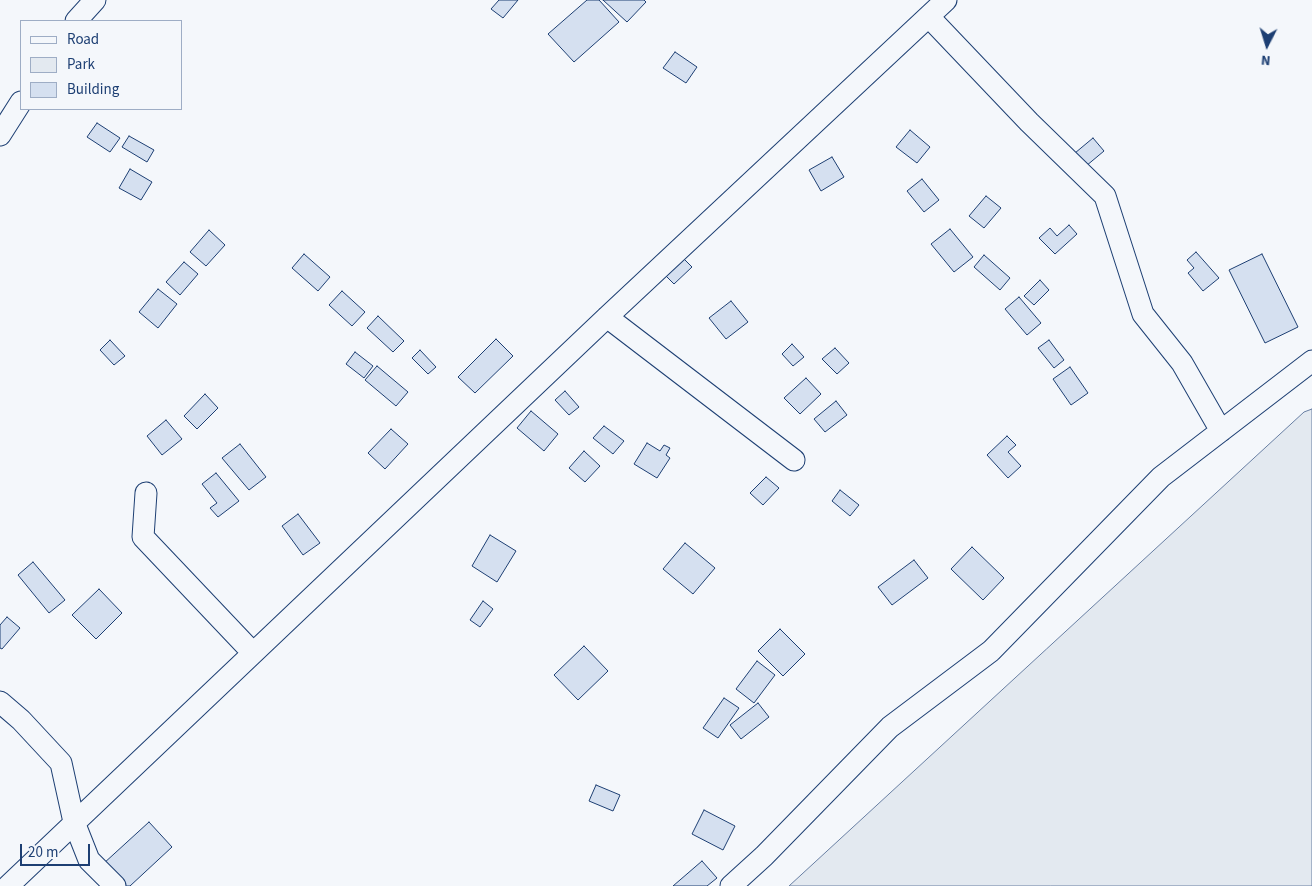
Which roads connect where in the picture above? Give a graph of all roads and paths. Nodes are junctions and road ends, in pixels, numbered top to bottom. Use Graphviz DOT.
graph roads {
  1 [pos="95,0"];
  2 [pos="946,0"];
  3 [pos="929,17"];
  4 [pos="77,20"];
  5 [pos="20,104"];
  6 [pos="0,135"];
  7 [pos="607,317"];
  8 [pos="1312,361"];
  9 [pos="1221,431"];
  10 [pos="794,460"];
  11 [pos="146,493"];
  12 [pos="253,653"];
  13 [pos="0,702"];
  14 [pos="74,822"];
  15 [pos="8,886"];
  16 [pos="115,886"];
  17 [pos="731,886"];
  1 -- 4 [label="street"];
  2 -- 3 [label="street"];
  3 -- 7 [label="street"];
  3 -- 9 [label="street"];
  5 -- 6 [label="street"];
  7 -- 10 [label="street"];
  7 -- 12 [label="street"];
  8 -- 9 [label="street"];
  9 -- 17 [label="street"];
  11 -- 12 [label="street"];
  12 -- 14 [label="street"];
  13 -- 14 [label="street"];
  14 -- 15 [label="street"];
  14 -- 16 [label="street"];
}
